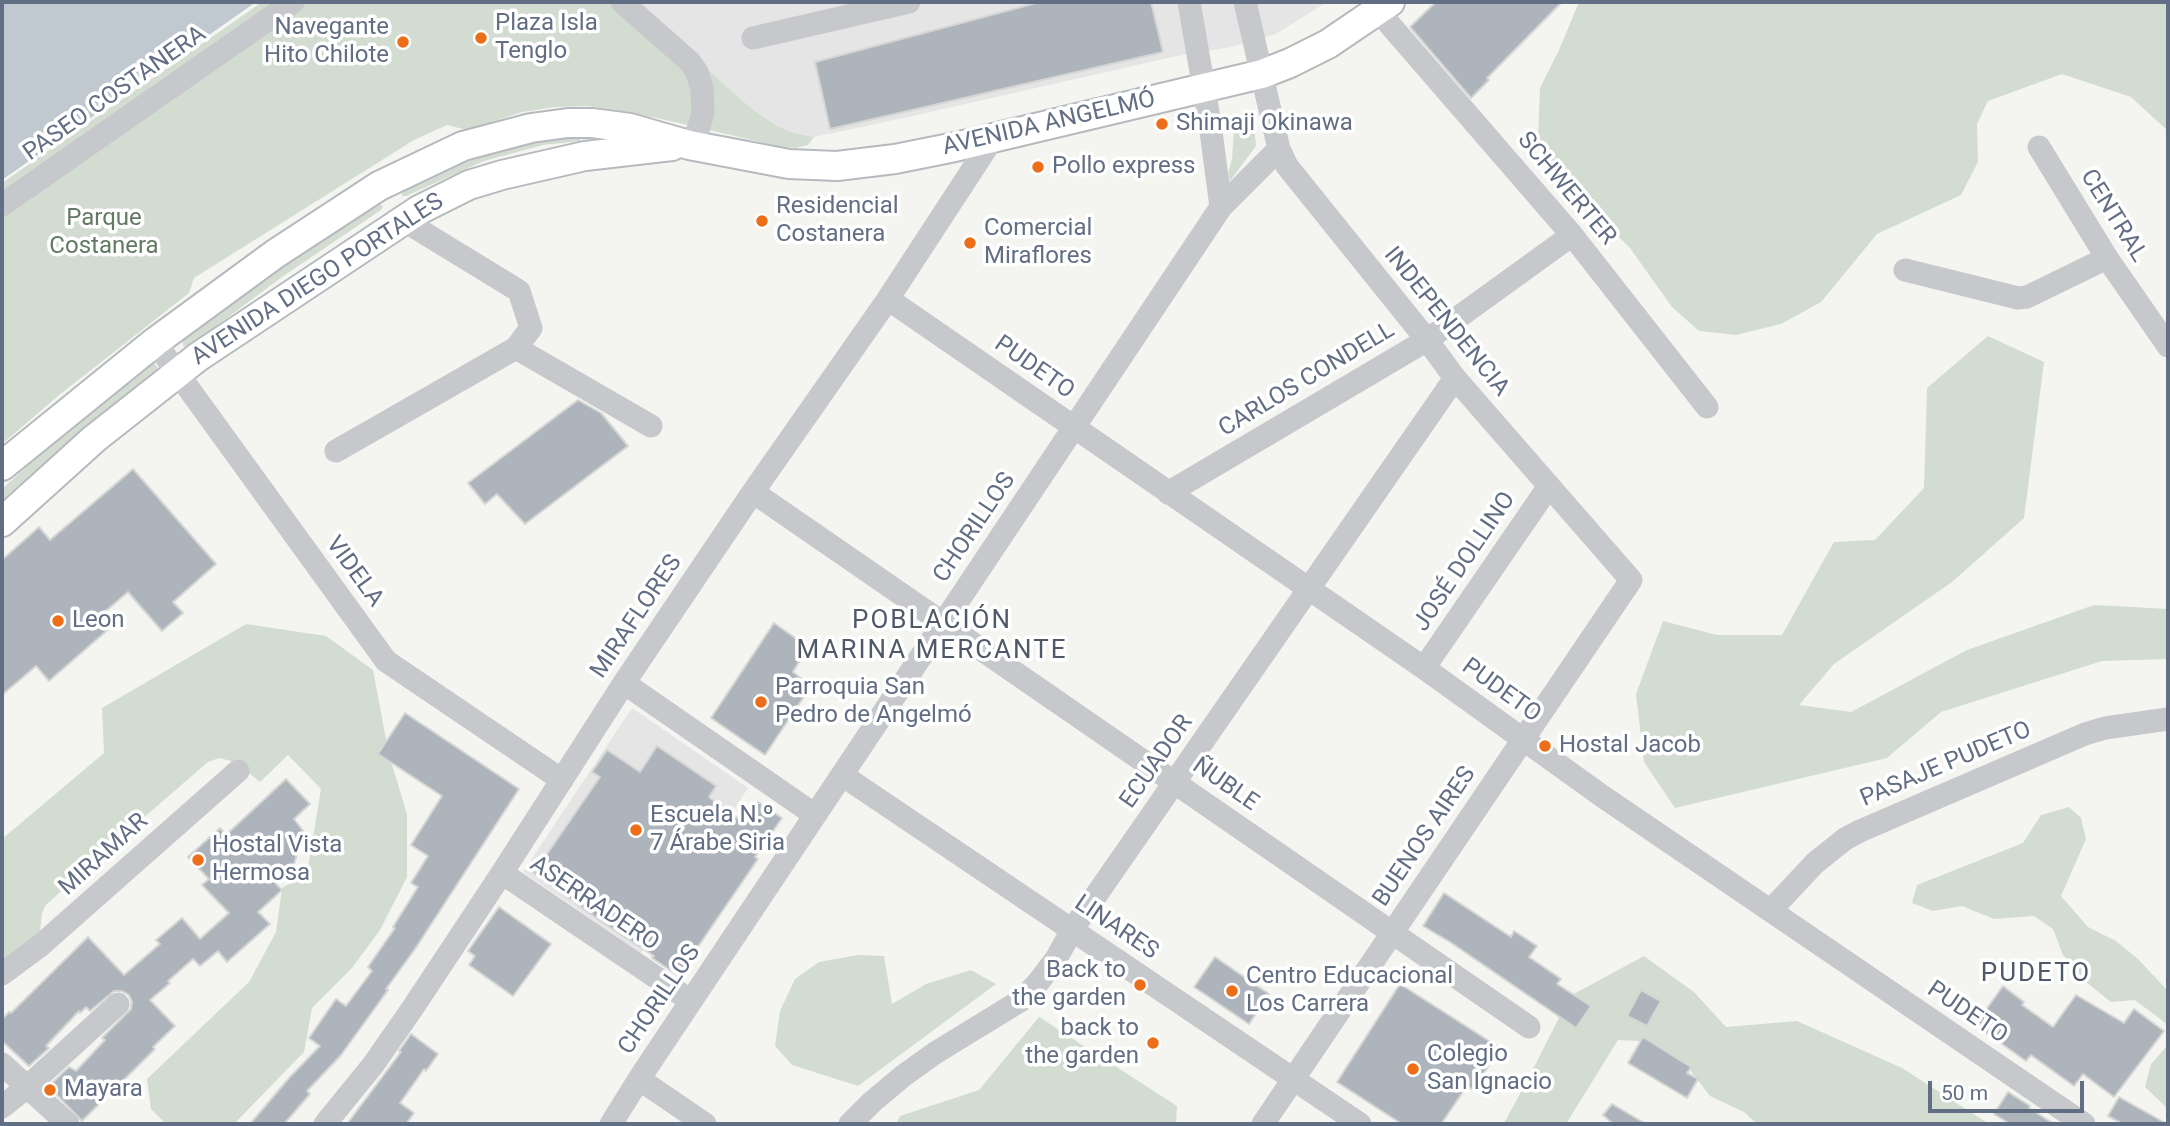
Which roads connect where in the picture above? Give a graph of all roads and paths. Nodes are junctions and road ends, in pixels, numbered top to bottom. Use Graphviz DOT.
graph roads {
  1 [pos="293,2"];
  2 [pos="622,2"];
  3 [pos="909,2"];
  4 [pos="1189,2"];
  5 [pos="1245,2"];
  6 [pos="1384,6"];
  7 [pos="753,38"];
  8 [pos="1262,74"];
  9 [pos="1204,88"];
  10 [pos="993,138"];
  11 [pos="688,145"];
  12 [pos="2039,147"];
  13 [pos="1279,149"];
  14 [pos="379,186"];
  15 [pos="2,205"];
  16 [pos="1221,207"];
  17 [pos="403,220"];
  18 [pos="1572,235"];
  19 [pos="2107,258"];
  20 [pos="1905,270"];
  21 [pos="888,299"];
  22 [pos="1427,340"];
  23 [pos="155,342"];
  24 [pos="2168,346"];
  25 [pos="516,348"];
  26 [pos="178,373"];
  27 [pos="1455,378"];
  28 [pos="1707,407"];
  29 [pos="651,426"];
  30 [pos="1074,427"];
  31 [pos="336,452"];
  32 [pos="2,466"];
  33 [pos="1549,486"];
  34 [pos="753,492"];
  35 [pos="1168,493"];
  36 [pos="2,522"];
  37 [pos="1631,580"];
  38 [pos="1309,590"];
  39 [pos="943,623"];
  40 [pos="1424,667"];
  41 [pos="624,682"];
  42 [pos="2168,719"];
  43 [pos="1523,740"];
  44 [pos="237,771"];
  45 [pos="842,775"];
  46 [pos="562,780"];
  47 [pos="1175,782"];
  48 [pos="815,815"];
  49 [pos="502,873"];
  50 [pos="1771,910"];
  51 [pos="1072,930"];
  52 [pos="1392,931"];
  53 [pos="2,974"];
  54 [pos="691,1001"];
  55 [pos="118,1004"];
  56 [pos="1529,1027"];
  57 [pos="2,1063"];
  58 [pos="639,1079"];
  59 [pos="1293,1079"];
  60 [pos="27,1087"];
  61 [pos="2,1107"];
  62 [pos="68,1124"];
  63 [pos="325,1124"];
  64 [pos="611,1124"];
  65 [pos="705,1124"];
  66 [pos="850,1124"];
  67 [pos="1263,1124"];
  68 [pos="1360,1124"];
  69 [pos="2084,1124"];
  1 -- 15 [label="street, PASEO COSTANERA"];
  2 -- 11 [label="street"];
  3 -- 7 [label="street"];
  4 -- 9 [label="street"];
  5 -- 8 [label="street, INDEPENDENCIA"];
  6 -- 8 [label="main road, AVENIDA ANGELMÓ"];
  6 -- 18 [label="street, SCHWERTER"];
  8 -- 9 [label="main road, AVENIDA ANGELMÓ"];
  8 -- 13 [label="street, INDEPENDENCIA"];
  9 -- 10 [label="main road, AVENIDA ANGELMÓ"];
  9 -- 16 [label="street"];
  10 -- 11 [label="main road, AVENIDA ANGELMÓ"];
  10 -- 21 [label="street, MIRAFLORES"];
  11 -- 14 [label="main road, AVENIDA DIEGO PORTALES"];
  11 -- 17 [label="main road, AVENIDA DIEGO PORTALES"];
  12 -- 19 [label="street, CENTRAL"];
  13 -- 16 [label="street, CHORILLOS"];
  13 -- 22 [label="street, INDEPENDENCIA"];
  14 -- 17 [label="main road"];
  14 -- 23 [label="main road, AVENIDA DIEGO PORTALES"];
  16 -- 30 [label="street, CHORILLOS"];
  17 -- 25 [label="street"];
  17 -- 26 [label="main road, AVENIDA DIEGO PORTALES"];
  18 -- 22 [label="street, CARLOS CONDELL"];
  18 -- 28 [label="street, SCHWERTER"];
  19 -- 20 [label="street"];
  19 -- 24 [label="street, CENTRAL"];
  21 -- 30 [label="street, PUDETO"];
  21 -- 34 [label="street, MIRAFLORES"];
  22 -- 27 [label="street, INDEPENDENCIA"];
  22 -- 35 [label="street, CARLOS CONDELL"];
  23 -- 26 [label="street, VIDELA"];
  23 -- 32 [label="main road, AVENIDA DIEGO PORTALES"];
  25 -- 29 [label="street"];
  25 -- 31 [label="street"];
  26 -- 36 [label="main road, AVENIDA DIEGO PORTALES"];
  26 -- 46 [label="street, VIDELA"];
  27 -- 33 [label="street, INDEPENDENCIA"];
  27 -- 38 [label="street, ECUADOR"];
  30 -- 35 [label="street, PUDETO"];
  30 -- 39 [label="street, CHORILLOS"];
  33 -- 37 [label="street, INDEPENDENCIA"];
  33 -- 40 [label="street, JOSÉ DOLLINO"];
  34 -- 39 [label="street, ÑUBLE"];
  34 -- 41 [label="street, MIRAFLORES"];
  35 -- 38 [label="street, PUDETO"];
  37 -- 43 [label="street, BUENOS AIRES"];
  38 -- 40 [label="street, PUDETO"];
  38 -- 47 [label="street, ECUADOR"];
  39 -- 45 [label="street, CHORILLOS"];
  39 -- 47 [label="street, ÑUBLE"];
  40 -- 43 [label="street, PUDETO"];
  41 -- 46 [label="street, MIRAFLORES"];
  41 -- 48 [label="street"];
  42 -- 50 [label="street, PASAJE PUDETO"];
  43 -- 50 [label="street, PUDETO"];
  43 -- 52 [label="street, BUENOS AIRES"];
  44 -- 53 [label="street, MIRAMAR"];
  45 -- 48 [label="street, CHORILLOS"];
  45 -- 51 [label="street, LINARES"];
  46 -- 49 [label="street, MIRAFLORES"];
  47 -- 51 [label="street, ECUADOR"];
  47 -- 52 [label="street, ÑUBLE"];
  48 -- 54 [label="street, CHORILLOS"];
  49 -- 54 [label="street, ASERRADERO"];
  49 -- 63 [label="street, MIRAFLORES"];
  50 -- 69 [label="street, PUDETO"];
  51 -- 59 [label="street, LINARES"];
  51 -- 66 [label="street, ECUADOR"];
  52 -- 56 [label="street, ÑUBLE"];
  52 -- 59 [label="street, BUENOS AIRES"];
  54 -- 58 [label="street, CHORILLOS"];
  55 -- 60 [label="street"];
  57 -- 60 [label="street"];
  58 -- 64 [label="street, CHORILLOS"];
  58 -- 65 [label="street"];
  59 -- 67 [label="street, BUENOS AIRES"];
  59 -- 68 [label="street, LINARES"];
  60 -- 61 [label="street"];
  60 -- 62 [label="street"];
}
